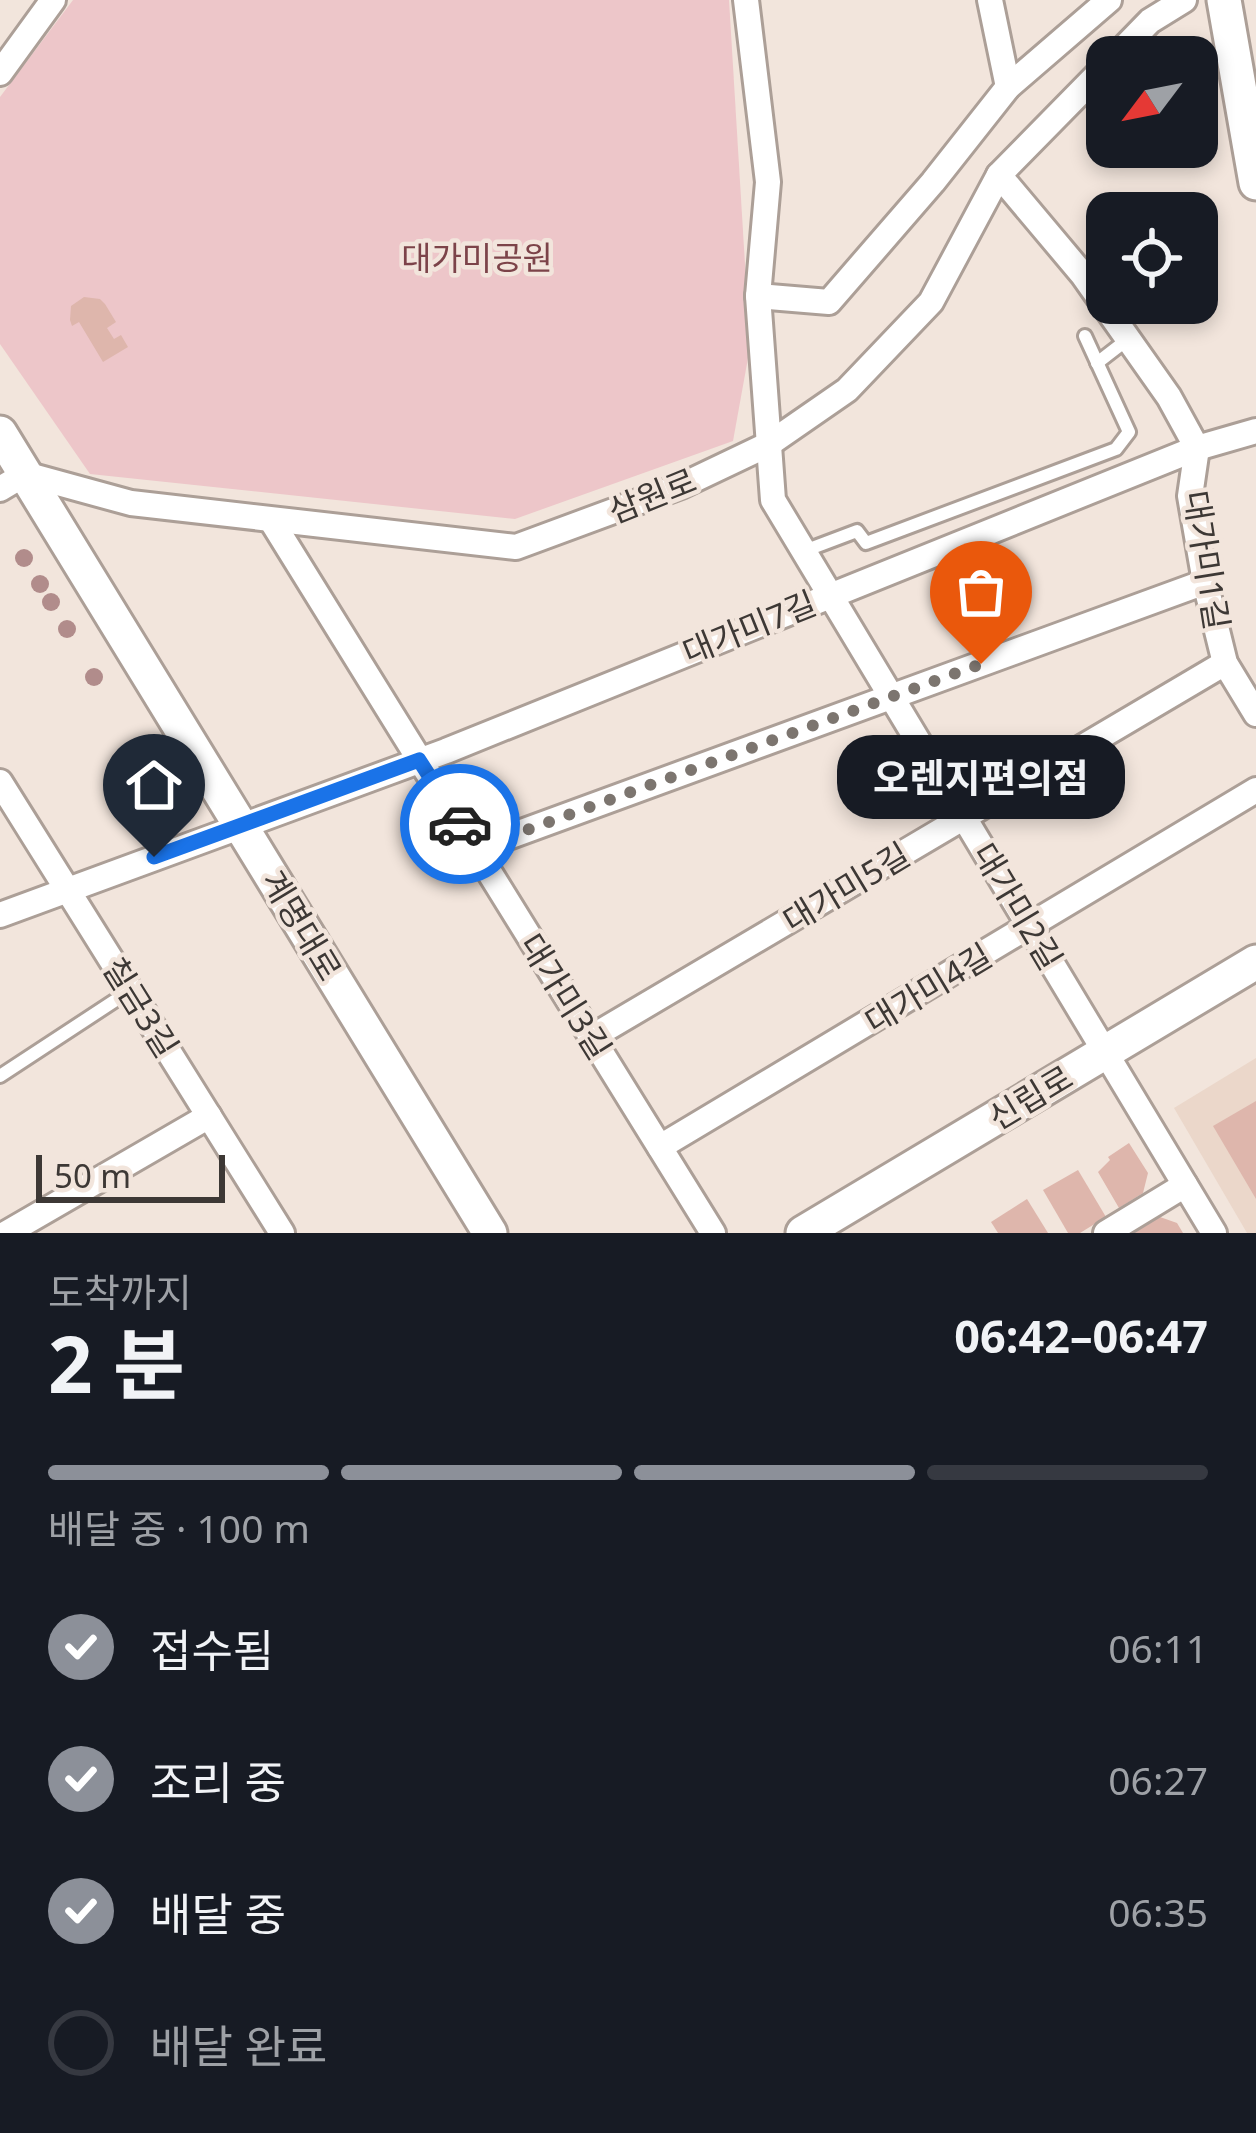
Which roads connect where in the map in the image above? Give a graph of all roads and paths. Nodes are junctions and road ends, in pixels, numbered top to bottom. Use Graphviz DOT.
graph roads {
  1 [pos="52,0"];
  2 [pos="746,0"];
  3 [pos="990,0"];
  4 [pos="1109,0"];
  5 [pos="1184,0"];
  6 [pos="1224,0"];
  7 [pos="1136,36"];
  8 [pos="0,73"];
  9 [pos="1086,86"];
  10 [pos="1008,87"];
  11 [pos="999,175"];
  12 [pos="1256,183"];
  13 [pos="758,296"];
  14 [pos="1085,336"];
  15 [pos="1129,339"];
  16 [pos="1097,364"];
  17 [pos="1256,431"];
  18 [pos="0,433"];
  19 [pos="769,444"];
  20 [pos="1197,448"];
  21 [pos="12,482"];
  22 [pos="271,520"];
  23 [pos="803,551"];
  24 [pos="1205,583"];
  25 [pos="830,594"];
  26 [pos="1225,663"];
  27 [pos="892,697"];
  28 [pos="1256,714"];
  29 [pos="419,760"];
  30 [pos="0,782"];
  31 [pos="1256,790"];
  32 [pos="964,817"];
  33 [pos="242,826"];
  34 [pos="475,849"];
  35 [pos="66,888"];
  36 [pos="0,915"];
  37 [pos="1030,928"];
  38 [pos="1256,962"];
  39 [pos="131,990"];
  40 [pos="592,1037"];
  41 [pos="1106,1052"];
  42 [pos="0,1076"];
  43 [pos="209,1116"];
  44 [pos="660,1147"];
  45 [pos="1185,1185"];
  46 [pos="270,1228"];
  47 [pos="7,1233"];
  48 [pos="490,1233"];
  49 [pos="713,1233"];
  50 [pos="803,1233"];
  51 [pos="1106,1233"];
  52 [pos="1214,1233"];
  1 -- 8 [label="street"];
  2 -- 13 [label="street, 대가미2길"];
  3 -- 10 [label="street"];
  4 -- 10 [label="street"];
  5 -- 7 [label="street"];
  6 -- 12 [label="street"];
  9 -- 11 [label="street, 삼원로"];
  10 -- 13 [label="street"];
  11 -- 15 [label="street, 대가미1길"];
  11 -- 19 [label="street, 삼원로"];
  13 -- 19 [label="street, 대가미2길"];
  14 -- 16 [label="lane"];
  15 -- 16 [label="lane"];
  15 -- 20 [label="street, 대가미1길"];
  16 -- 23 [label="lane"];
  17 -- 20 [label="street, 대가미7길"];
  18 -- 21 [label="street, 계명대로"];
  19 -- 22 [label="street, 삼원로"];
  19 -- 23 [label="street, 대가미2길"];
  20 -- 24 [label="street, 대가미1길"];
  20 -- 25 [label="street, 대가미7길"];
  21 -- 22 [label="street, 삼원로"];
  21 -- 33 [label="street, 계명대로"];
  22 -- 29 [label="street, 대가미3길"];
  23 -- 25 [label="street, 대가미2길"];
  24 -- 26 [label="street, 대가미1길"];
  24 -- 27 [label="street"];
  25 -- 27 [label="street, 대가미2길"];
  25 -- 29 [label="street, 대가미7길"];
  26 -- 28 [label="street, 대가미1길"];
  26 -- 32 [label="street, 대가미5길"];
  27 -- 32 [label="street, 대가미2길"];
  27 -- 34 [label="street"];
  29 -- 33 [label="street, 대가미7길"];
  29 -- 34 [label="street, 대가미3길"];
  30 -- 35 [label="street, 칠금3길"];
  31 -- 37 [label="street, 대가미4길"];
  32 -- 37 [label="street, 대가미2길"];
  32 -- 40 [label="street, 대가미5길"];
  33 -- 35 [label="street, 대가미7길"];
  33 -- 48 [label="street, 계명대로"];
  34 -- 40 [label="street, 대가미3길"];
  35 -- 36 [label="street, 대가미7길"];
  35 -- 39 [label="street, 칠금3길"];
  37 -- 41 [label="street, 대가미2길"];
  37 -- 44 [label="street, 대가미4길"];
  38 -- 41 [label="street, 신립로"];
  39 -- 42 [label="lane"];
  39 -- 43 [label="street, 칠금3길"];
  40 -- 44 [label="street, 대가미3길"];
  41 -- 45 [label="street, 대가미2길"];
  41 -- 50 [label="street, 신립로"];
  43 -- 46 [label="street, 칠금3길"];
  43 -- 47 [label="street"];
  44 -- 49 [label="street, 대가미3길"];
  45 -- 51 [label="street"];
  45 -- 52 [label="street, 대가미2길"];
}
